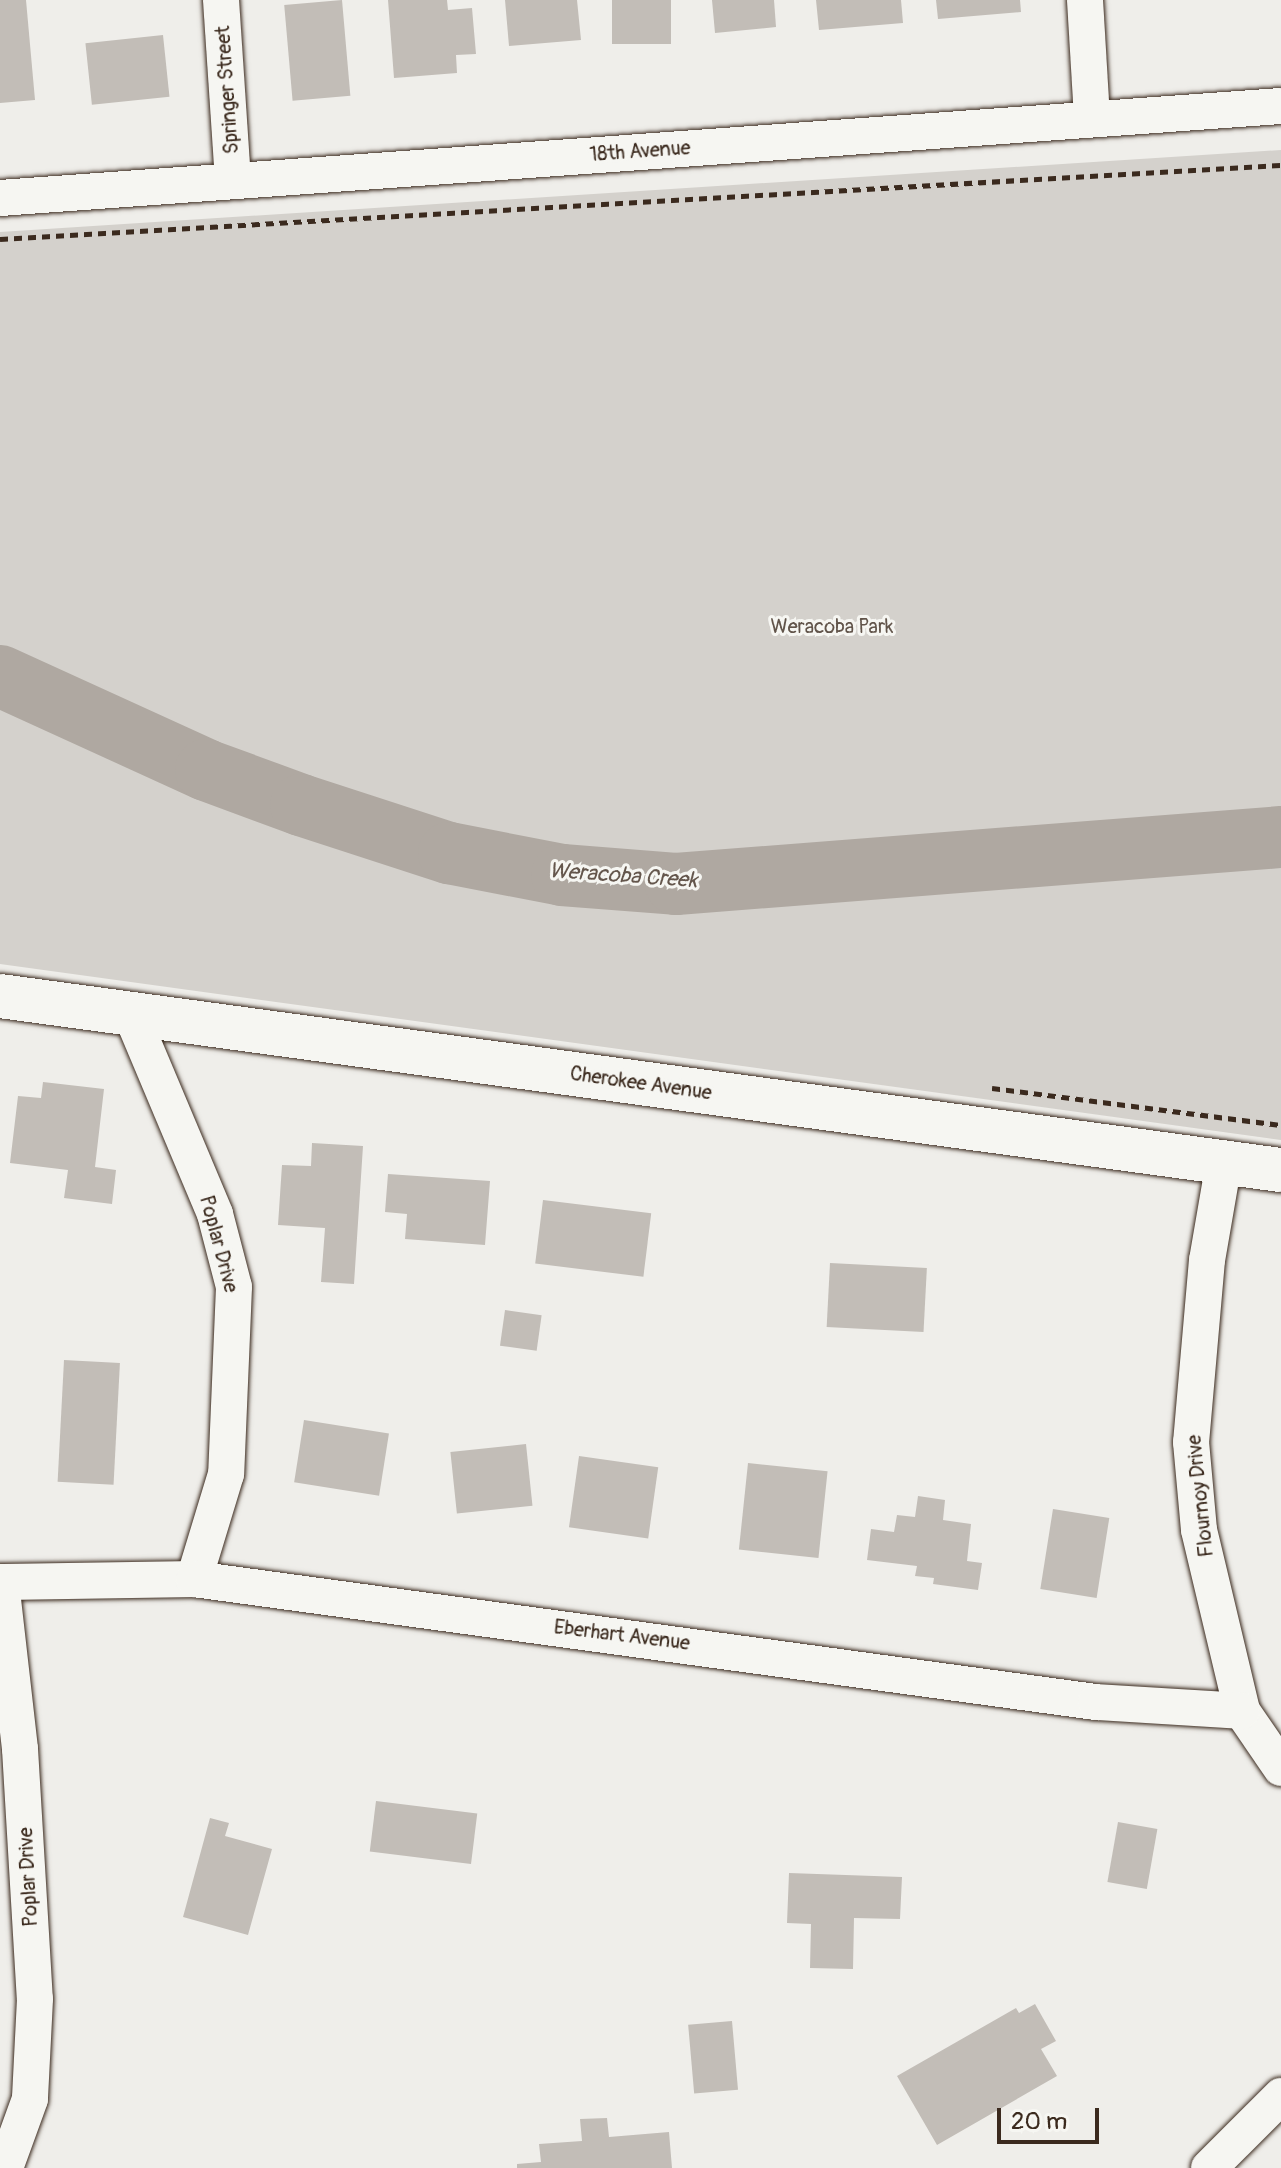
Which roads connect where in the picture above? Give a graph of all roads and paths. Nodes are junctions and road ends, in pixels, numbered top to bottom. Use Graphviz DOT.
graph roads {
  1 [pos="221,0"];
  2 [pos="1085,0"];
  3 [pos="1281,106"];
  4 [pos="1092,118"];
  5 [pos="1281,165"];
  6 [pos="233,181"];
  7 [pos="0,198"];
  8 [pos="0,239"];
  9 [pos="0,996"];
  10 [pos="131,1014"];
  11 [pos="1224,1162"];
  12 [pos="1281,1170"];
  13 [pos="194,1579"];
  14 [pos="0,1582"];
  15 [pos="1242,1711"];
  16 [pos="1281,1768"];
  17 [pos="1281,2096"];
  18 [pos="5,2168"];
  19 [pos="1209,2168"];
  1 -- 6 [label="street, Springer Street"];
  2 -- 4 [label="street"];
  3 -- 4 [label="street, 18th Avenue"];
  4 -- 6 [label="street, 18th Avenue"];
  5 -- 8 [label="path"];
  6 -- 7 [label="street, 18th Avenue"];
  9 -- 10 [label="street, Cherokee Avenue"];
  10 -- 11 [label="street, Cherokee Avenue"];
  10 -- 13 [label="street, Poplar Drive"];
  11 -- 12 [label="street, Cherokee Avenue"];
  11 -- 15 [label="street, Flournoy Drive"];
  13 -- 14 [label="street, Eberhart Avenue"];
  13 -- 15 [label="street, Eberhart Avenue"];
  14 -- 18 [label="street, Poplar Drive"];
  15 -- 16 [label="street, Flournoy Drive"];
  17 -- 19 [label="street"];
}
